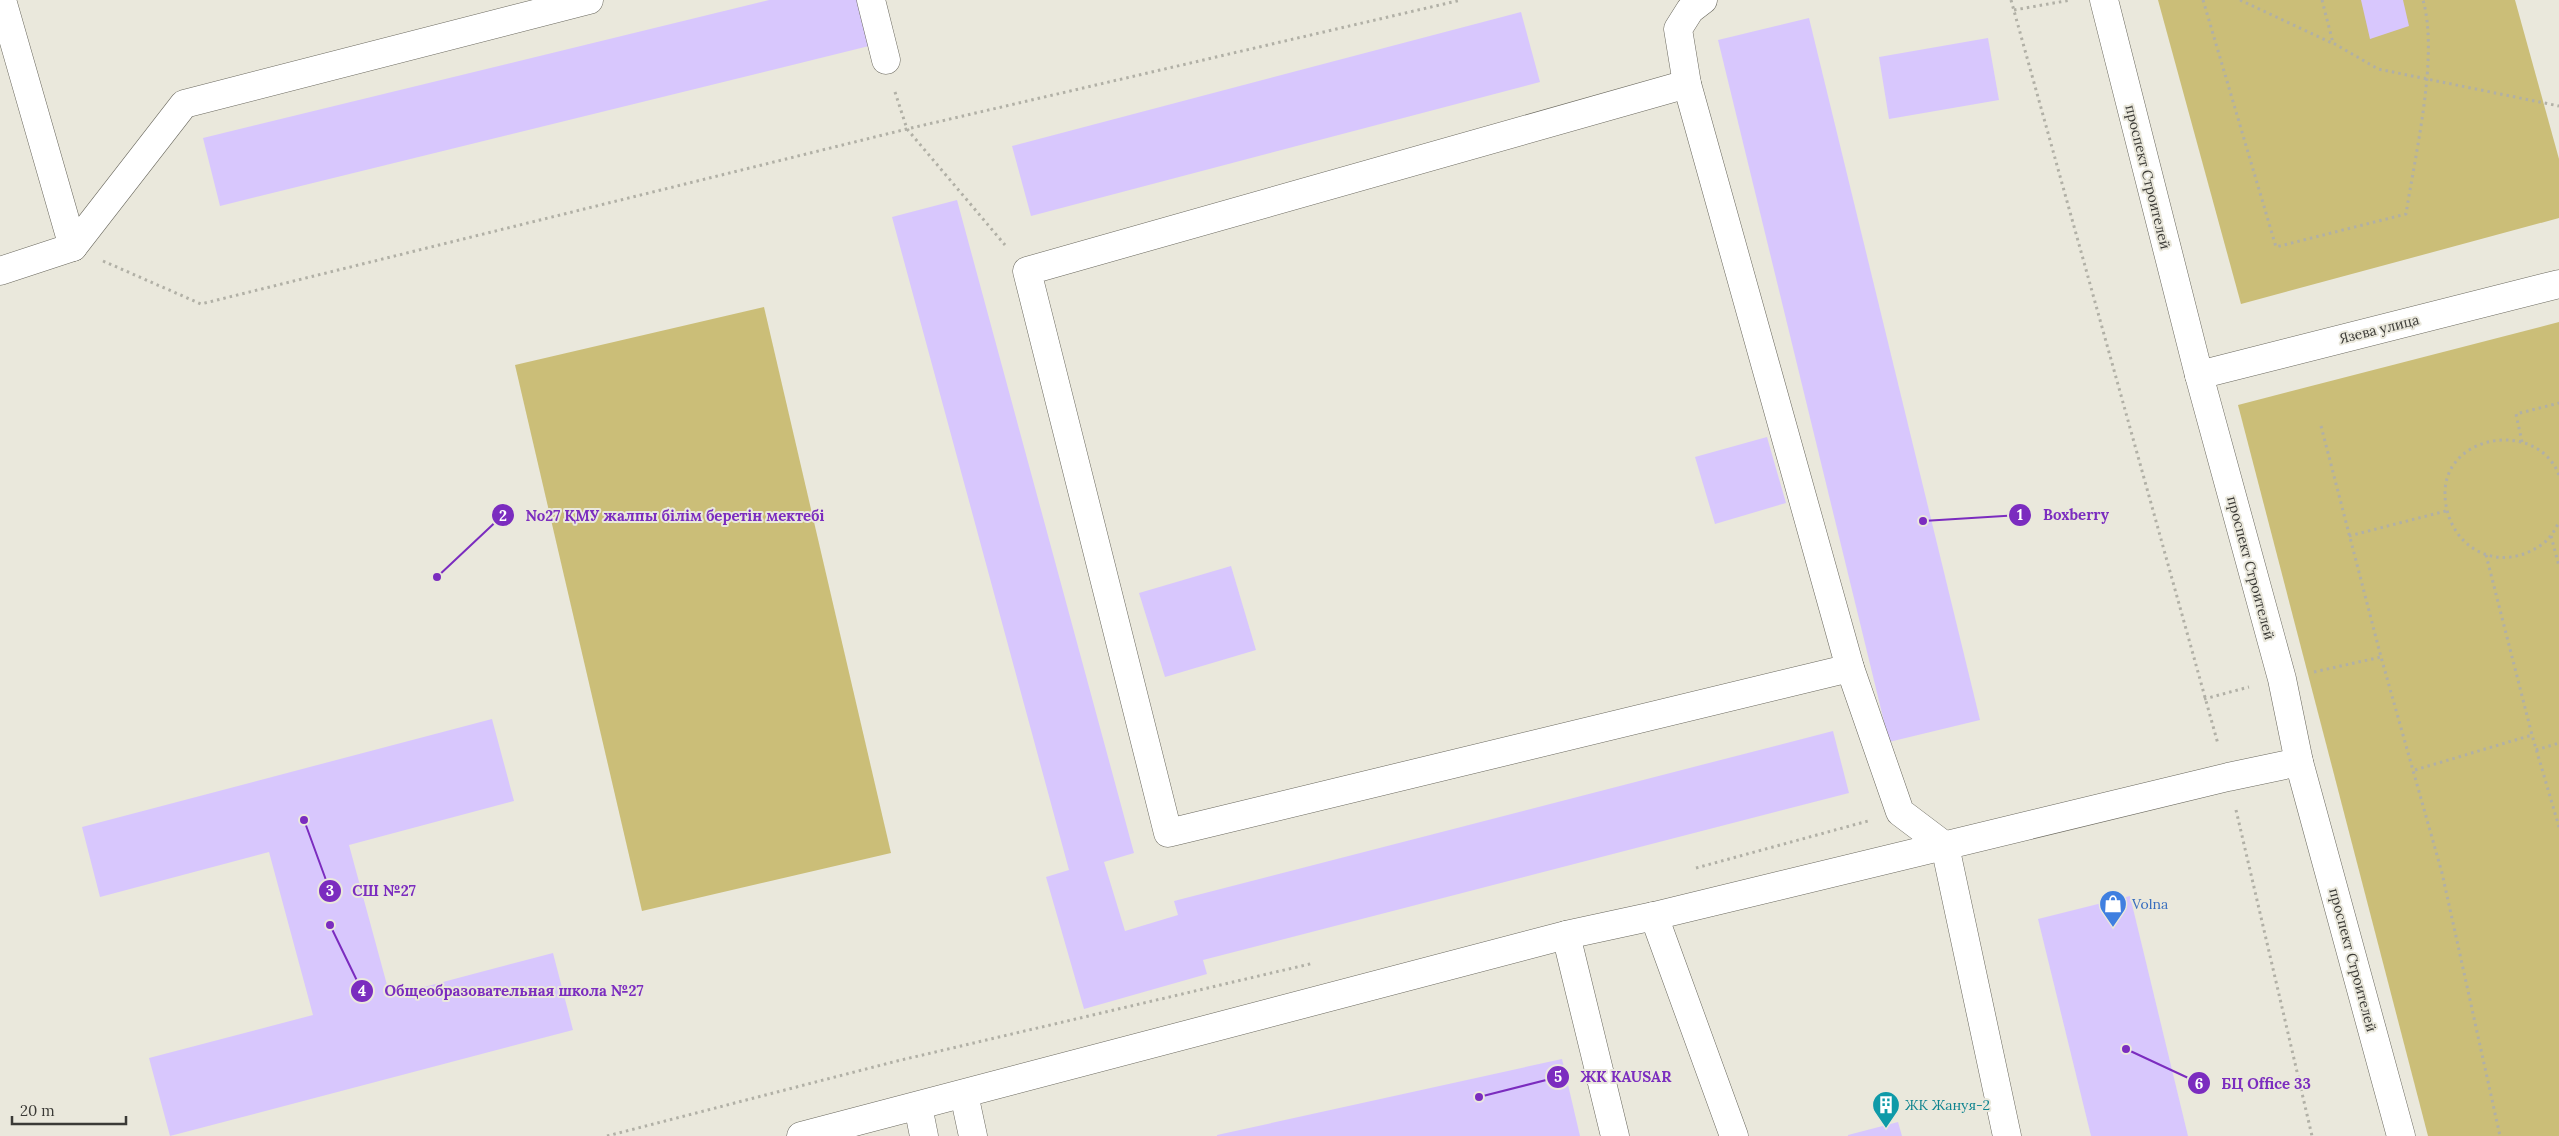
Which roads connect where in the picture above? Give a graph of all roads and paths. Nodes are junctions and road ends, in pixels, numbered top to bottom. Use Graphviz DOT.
graph roads {
  1 [pos="2,0"];
  2 [pos="589,0"];
  3 [pos="871,0"];
  4 [pos="1461,0"];
  5 [pos="1703,0"];
  6 [pos="2011,0"];
  7 [pos="2072,0"];
  8 [pos="2104,0"];
  9 [pos="2202,0"];
  10 [pos="2240,0"];
  11 [pos="2322,0"];
  12 [pos="2423,0"];
  13 [pos="2014,10"];
  14 [pos="2332,44"];
  15 [pos="886,60"];
  16 [pos="2427,78"];
  17 [pos="1687,84"];
  18 [pos="2559,106"];
  19 [pos="907,129"];
  20 [pos="73,247"];
  21 [pos="0,271"];
  22 [pos="1027,271"];
  23 [pos="2559,284"];
  24 [pos="2199,375"];
  25 [pos="2559,402"];
  26 [pos="2321,426"];
  27 [pos="2522,442"];
  28 [pos="2559,475"];
  29 [pos="2446,511"];
  30 [pos="2559,521"];
  31 [pos="2551,535"];
  32 [pos="2350,536"];
  33 [pos="2486,555"];
  34 [pos="2559,566"];
  35 [pos="1850,668"];
  36 [pos="2532,735"];
  37 [pos="2559,743"];
  38 [pos="2536,750"];
  39 [pos="2299,762"];
  40 [pos="2415,770"];
  41 [pos="2228,777"];
  42 [pos="1900,812"];
  43 [pos="2559,827"];
  44 [pos="1945,846"];
  45 [pos="1689,870"];
  46 [pos="1654,916"];
  47 [pos="1566,935"];
  48 [pos="1323,961"];
  49 [pos="964,1094"];
  50 [pos="918,1106"];
  51 [pos="607,1136"];
  52 [pos="801,1136"];
  53 [pos="924,1136"];
  54 [pos="973,1136"];
  55 [pos="1615,1136"];
  56 [pos="1734,1136"];
  57 [pos="2006,1136"];
  58 [pos="2312,1136"];
  59 [pos="2402,1136"];
  60 [pos="2500,1136"];
  1 -- 20 [label="street"];
  2 -- 20 [label="street"];
  3 -- 15 [label="street"];
  4 -- 19 [label="path"];
  5 -- 17 [label="street"];
  6 -- 13 [label="path"];
  7 -- 13 [label="path"];
  8 -- 24 [label="street, проспект Строителей"];
  9 -- 16 [label="path"];
  10 -- 14 [label="path"];
  11 -- 14 [label="path"];
  12 -- 16 [label="path"];
  13 -- 41 [label="path"];
  14 -- 16 [label="path"];
  15 -- 19 [label="path"];
  16 -- 18 [label="path"];
  17 -- 22 [label="street"];
  17 -- 35 [label="street"];
  19 -- 20 [label="path"];
  19 -- 22 [label="path"];
  20 -- 21 [label="street"];
  22 -- 35 [label="street"];
  23 -- 24 [label="street, Язева улица"];
  24 -- 39 [label="street, проспект Строителей"];
  25 -- 27 [label="path"];
  26 -- 32 [label="path"];
  27 -- 28 [label="path"];
  27 -- 29 [label="path"];
  29 -- 32 [label="path"];
  29 -- 33 [label="path"];
  30 -- 31 [label="path"];
  31 -- 33 [label="path"];
  31 -- 34 [label="path"];
  32 -- 40 [label="path"];
  33 -- 36 [label="path"];
  35 -- 42 [label="street"];
  36 -- 38 [label="path"];
  36 -- 40 [label="path"];
  37 -- 38 [label="path"];
  38 -- 43 [label="path"];
  39 -- 41 [label="street"];
  39 -- 59 [label="street, проспект Строителей"];
  40 -- 60 [label="path"];
  41 -- 44 [label="street"];
  41 -- 58 [label="path"];
  42 -- 44 [label="street"];
  42 -- 45 [label="path"];
  44 -- 46 [label="street"];
  44 -- 57 [label="street"];
  46 -- 47 [label="street"];
  46 -- 56 [label="street"];
  47 -- 49 [label="street"];
  47 -- 55 [label="street"];
  48 -- 51 [label="path"];
  49 -- 50 [label="street"];
  49 -- 54 [label="street"];
  50 -- 52 [label="street"];
  50 -- 53 [label="street"];
}
